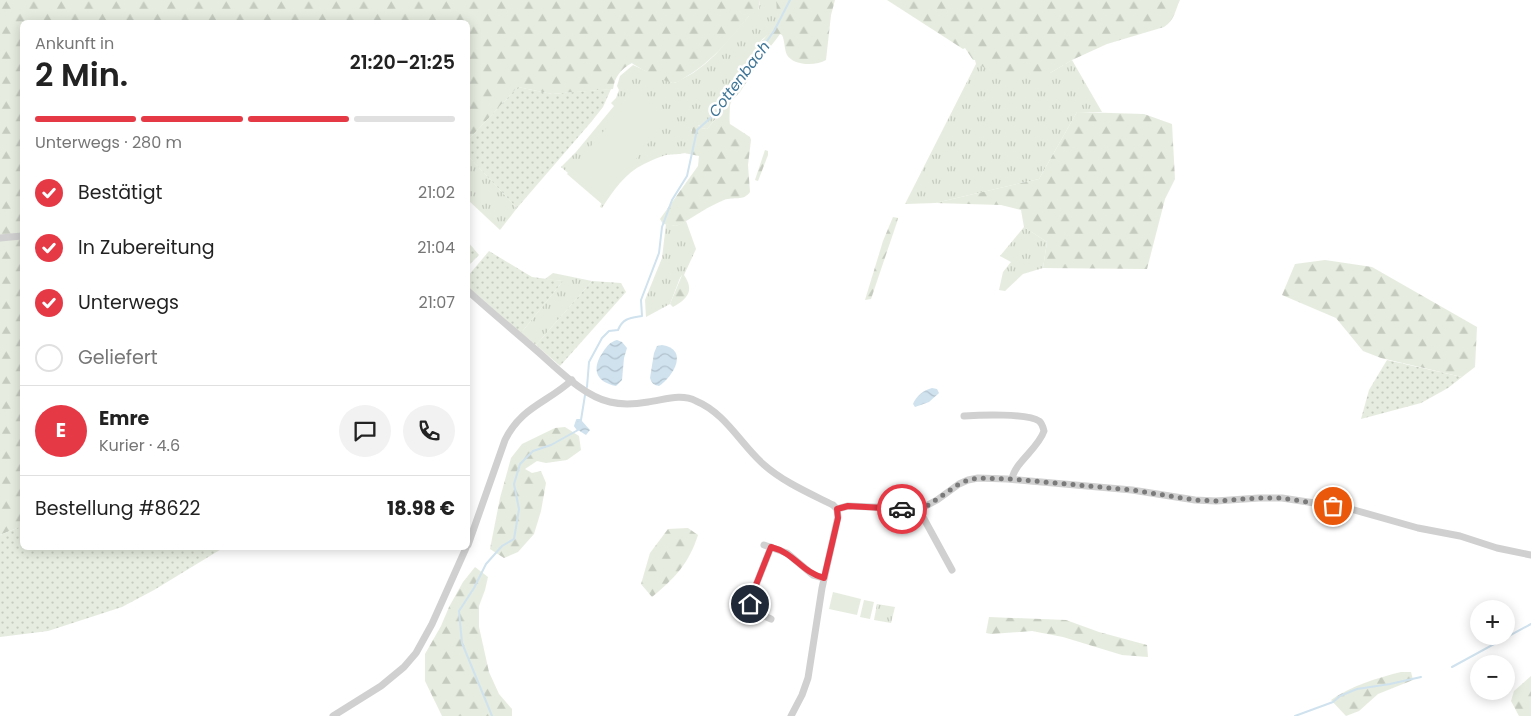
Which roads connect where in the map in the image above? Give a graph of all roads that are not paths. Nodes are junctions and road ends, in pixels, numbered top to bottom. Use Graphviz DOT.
graph roads {
  1 [pos="20,236"];
  2 [pos="0,238"];
  3 [pos="470,293"];
  4 [pos="572,380"];
  5 [pos="964,416"];
  6 [pos="1012,479"];
  7 [pos="837,509"];
  8 [pos="920,509"];
  9 [pos="470,538"];
  10 [pos="465,550"];
  11 [pos="1531,556"];
  12 [pos="952,570"];
  13 [pos="824,578"];
  14 [pos="771,619"];
  15 [pos="333,716"];
  16 [pos="791,716"];
  1 -- 2 [label="street"];
  3 -- 4 [label="street"];
  4 -- 7 [label="street"];
  4 -- 9 [label="street"];
  5 -- 6 [label="street"];
  6 -- 8 [label="street"];
  6 -- 11 [label="street"];
  7 -- 8 [label="street"];
  7 -- 13 [label="street"];
  8 -- 12 [label="street"];
  10 -- 15 [label="street"];
  13 -- 14 [label="street"];
  13 -- 16 [label="street"];
}
